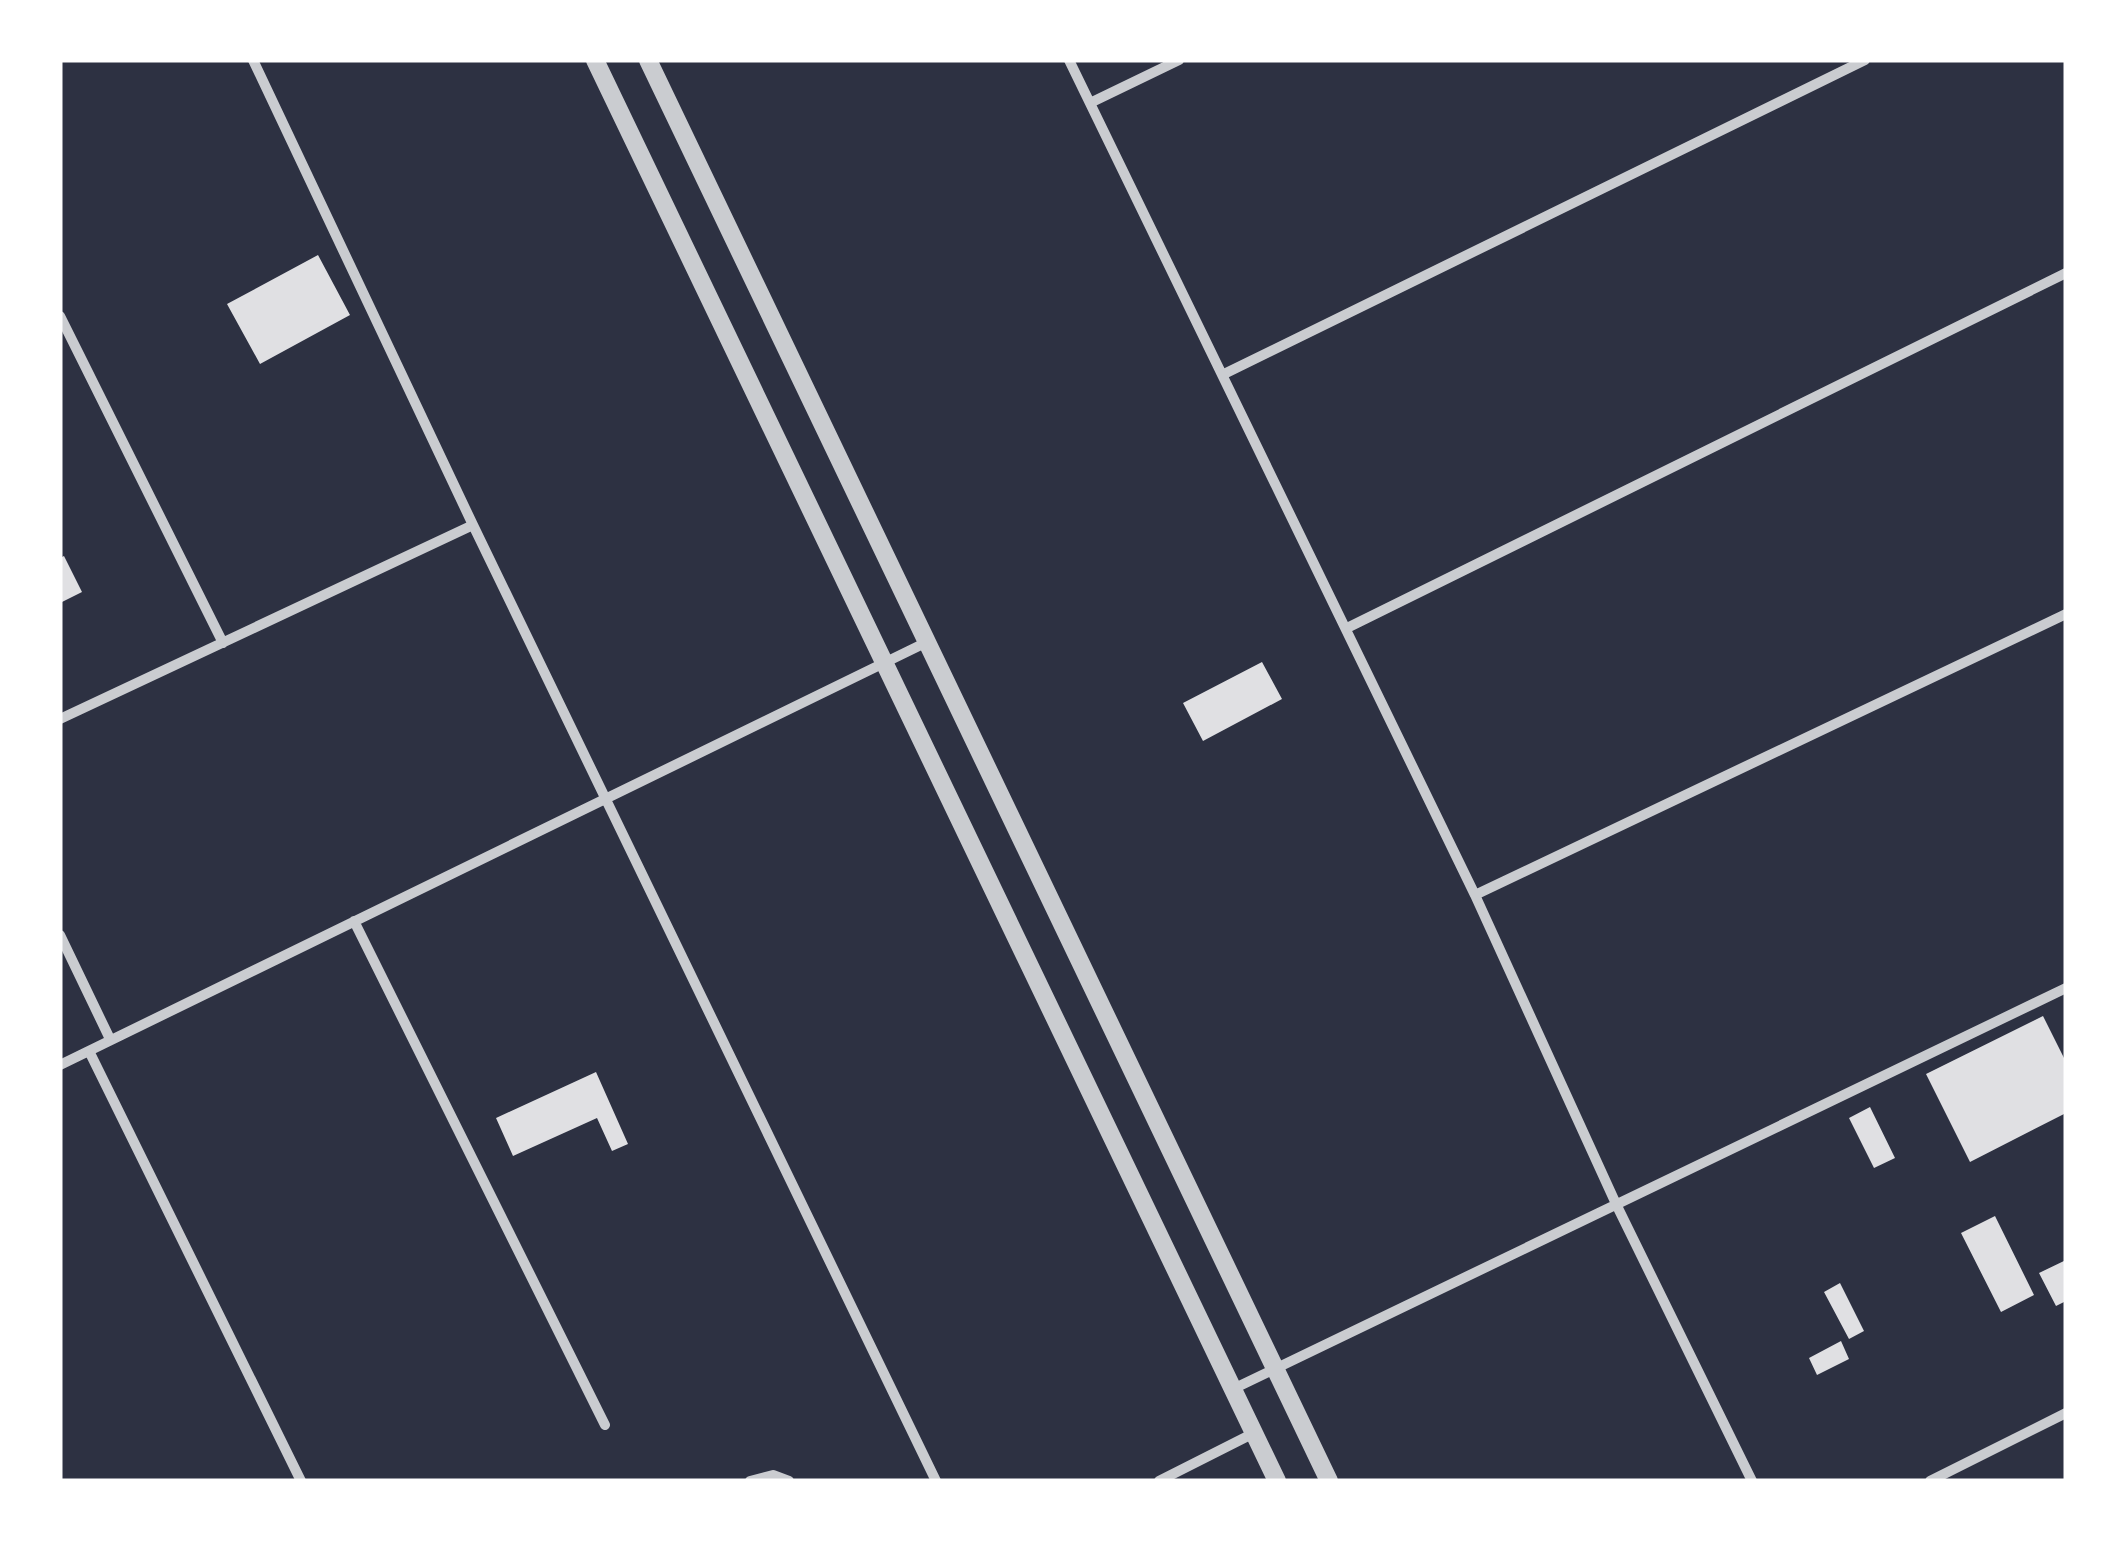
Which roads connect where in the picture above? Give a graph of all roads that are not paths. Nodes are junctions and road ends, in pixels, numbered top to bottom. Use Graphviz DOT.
graph roads {
  1 [pos="253,60"];
  2 [pos="595,60"];
  3 [pos="648,60"];
  4 [pos="1069,60"];
  5 [pos="1179,60"];
  6 [pos="1865,60"];
  7 [pos="1090,104"];
  8 [pos="2066,273"];
  9 [pos="60,316"];
  10 [pos="1224,374"];
  11 [pos="472,526"];
  12 [pos="2066,614"];
  13 [pos="1347,628"];
  14 [pos="223,642"];
  15 [pos="926,642"];
  16 [pos="884,663"];
  17 [pos="60,719"];
  18 [pos="608,798"];
  19 [pos="1476,894"];
  20 [pos="354,921"];
  21 [pos="60,935"];
  22 [pos="2066,988"];
  23 [pos="110,1040"];
  24 [pos="89,1051"];
  25 [pos="60,1065"];
  26 [pos="1617,1206"];
  27 [pos="1275,1368"];
  28 [pos="1233,1389"];
  29 [pos="2066,1413"];
  30 [pos="606,1424"];
  31 [pos="1254,1433"];
  32 [pos="301,1481"];
  33 [pos="750,1481"];
  34 [pos="789,1481"];
  35 [pos="936,1481"];
  36 [pos="1159,1481"];
  37 [pos="1277,1481"];
  38 [pos="1328,1481"];
  39 [pos="1752,1481"];
  40 [pos="1930,1481"];
  1 -- 11 [label="street"];
  2 -- 16 [label="street"];
  3 -- 15 [label="street"];
  4 -- 7 [label="street"];
  5 -- 7 [label="street"];
  6 -- 10 [label="street"];
  7 -- 10 [label="street"];
  8 -- 13 [label="street"];
  9 -- 14 [label="street"];
  10 -- 13 [label="street"];
  11 -- 14 [label="street"];
  11 -- 18 [label="street"];
  12 -- 19 [label="street"];
  13 -- 19 [label="street"];
  14 -- 17 [label="street"];
  15 -- 16 [label="street"];
  15 -- 27 [label="street"];
  16 -- 18 [label="street"];
  16 -- 28 [label="street"];
  18 -- 20 [label="street"];
  18 -- 35 [label="street"];
  19 -- 26 [label="street"];
  20 -- 23 [label="street"];
  20 -- 30 [label="street"];
  21 -- 23 [label="street"];
  22 -- 26 [label="street"];
  23 -- 24 [label="street"];
  24 -- 25 [label="street"];
  24 -- 32 [label="street"];
  26 -- 27 [label="street"];
  26 -- 39 [label="street"];
  27 -- 28 [label="street"];
  27 -- 38 [label="street"];
  28 -- 31 [label="street"];
  29 -- 40 [label="street"];
  31 -- 36 [label="street"];
  31 -- 37 [label="street"];
  33 -- 34 [label="street"];
}
